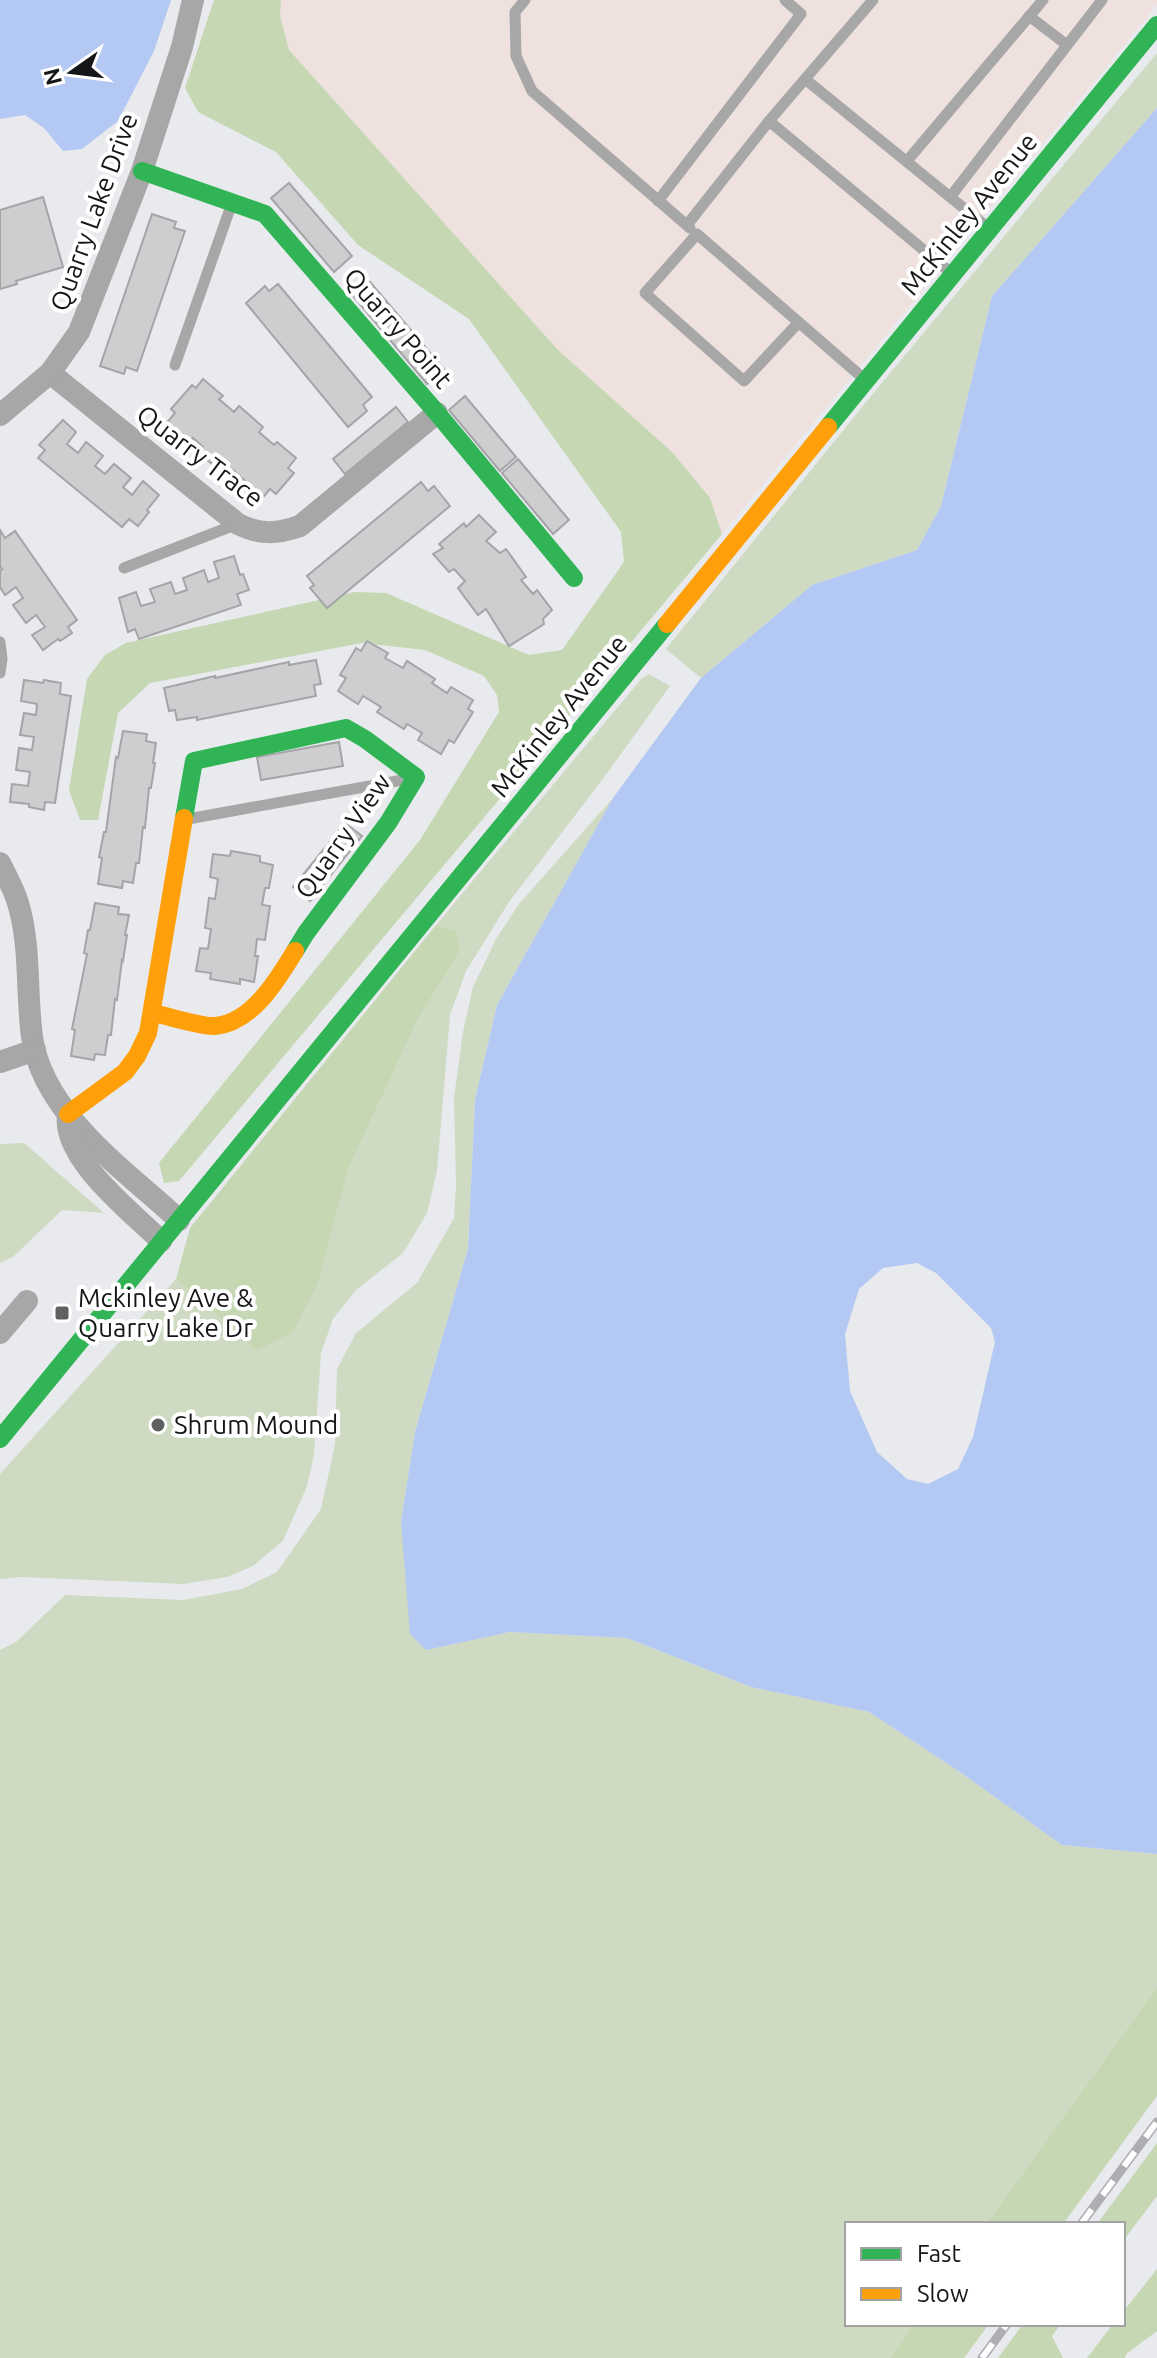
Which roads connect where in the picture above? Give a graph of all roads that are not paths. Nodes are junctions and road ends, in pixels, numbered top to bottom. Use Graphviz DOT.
graph roads {
  1 [pos="193,0"];
  2 [pos="525,0"];
  3 [pos="785,0"];
  4 [pos="873,0"];
  5 [pos="1043,0"];
  6 [pos="1102,0"];
  7 [pos="1029,16"];
  8 [pos="1157,25"];
  9 [pos="1067,45"];
  10 [pos="805,79"];
  11 [pos="769,121"];
  12 [pos="907,161"];
  13 [pos="142,171"];
  14 [pos="951,196"];
  15 [pos="658,201"];
  16 [pos="232,202"];
  17 [pos="687,225"];
  18 [pos="990,230"];
  19 [pos="697,234"];
  20 [pos="954,275"];
  21 [pos="799,322"];
  22 [pos="175,365"];
  23 [pos="50,373"];
  24 [pos="867,381"];
  25 [pos="437,413"];
  26 [pos="0,415"];
  27 [pos="238,524"];
  28 [pos="124,568"];
  29 [pos="574,578"];
  30 [pos="0,642"];
  31 [pos="0,673"];
  32 [pos="416,777"];
  33 [pos="184,819"];
  34 [pos="0,863"];
  35 [pos="153,1013"];
  36 [pos="35,1050"];
  37 [pos="0,1062"];
  38 [pos="68,1114"];
  39 [pos="98,1161"];
  40 [pos="179,1220"];
  41 [pos="161,1241"];
  42 [pos="27,1301"];
  43 [pos="0,1333"];
  44 [pos="0,1439"];
  1 -- 13 [label="street, Quarry Lake Drive"];
  2 -- 15 [label="lane"];
  3 -- 15 [label="lane"];
  4 -- 10 [label="lane"];
  5 -- 7 [label="lane"];
  6 -- 9 [label="lane"];
  7 -- 9 [label="lane"];
  7 -- 12 [label="lane"];
  8 -- 18 [label="main road, McKinley Avenue"];
  9 -- 14 [label="lane"];
  10 -- 11 [label="lane"];
  10 -- 12 [label="lane"];
  11 -- 17 [label="lane"];
  11 -- 20 [label="lane"];
  12 -- 14 [label="lane"];
  13 -- 16 [label="main road, Quarry Point"];
  13 -- 23 [label="street, Quarry Lake Drive"];
  14 -- 18 [label="lane"];
  15 -- 17 [label="lane"];
  16 -- 22 [label="lane"];
  16 -- 25 [label="main road, Quarry Point"];
  17 -- 19 [label="lane"];
  18 -- 20 [label="main road, McKinley Avenue"];
  19 -- 21 [label="lane"];
  19 -- 21 [label="lane"];
  20 -- 24 [label="main road, McKinley Avenue"];
  21 -- 24 [label="lane"];
  23 -- 26 [label="street, Quarry Lake Drive"];
  23 -- 27 [label="street, Quarry Trace"];
  24 -- 40 [label="main road, McKinley Avenue"];
  25 -- 27 [label="street, Quarry Trace"];
  25 -- 29 [label="main road, Quarry Point"];
  27 -- 28 [label="lane"];
  30 -- 31 [label="lane"];
  32 -- 33 [label="lane"];
  32 -- 33 [label="main road, Quarry View"];
  32 -- 35 [label="main road, Quarry View"];
  33 -- 35 [label="main road, Quarry View"];
  34 -- 36 [label="street"];
  35 -- 38 [label="main road, Quarry View"];
  36 -- 37 [label="street"];
  36 -- 38 [label="street"];
  38 -- 39 [label="street"];
  39 -- 40 [label="street"];
  39 -- 41 [label="street"];
  40 -- 41 [label="main road, McKinley Avenue"];
  41 -- 44 [label="main road, McKinley Avenue"];
  42 -- 43 [label="street"];
}
